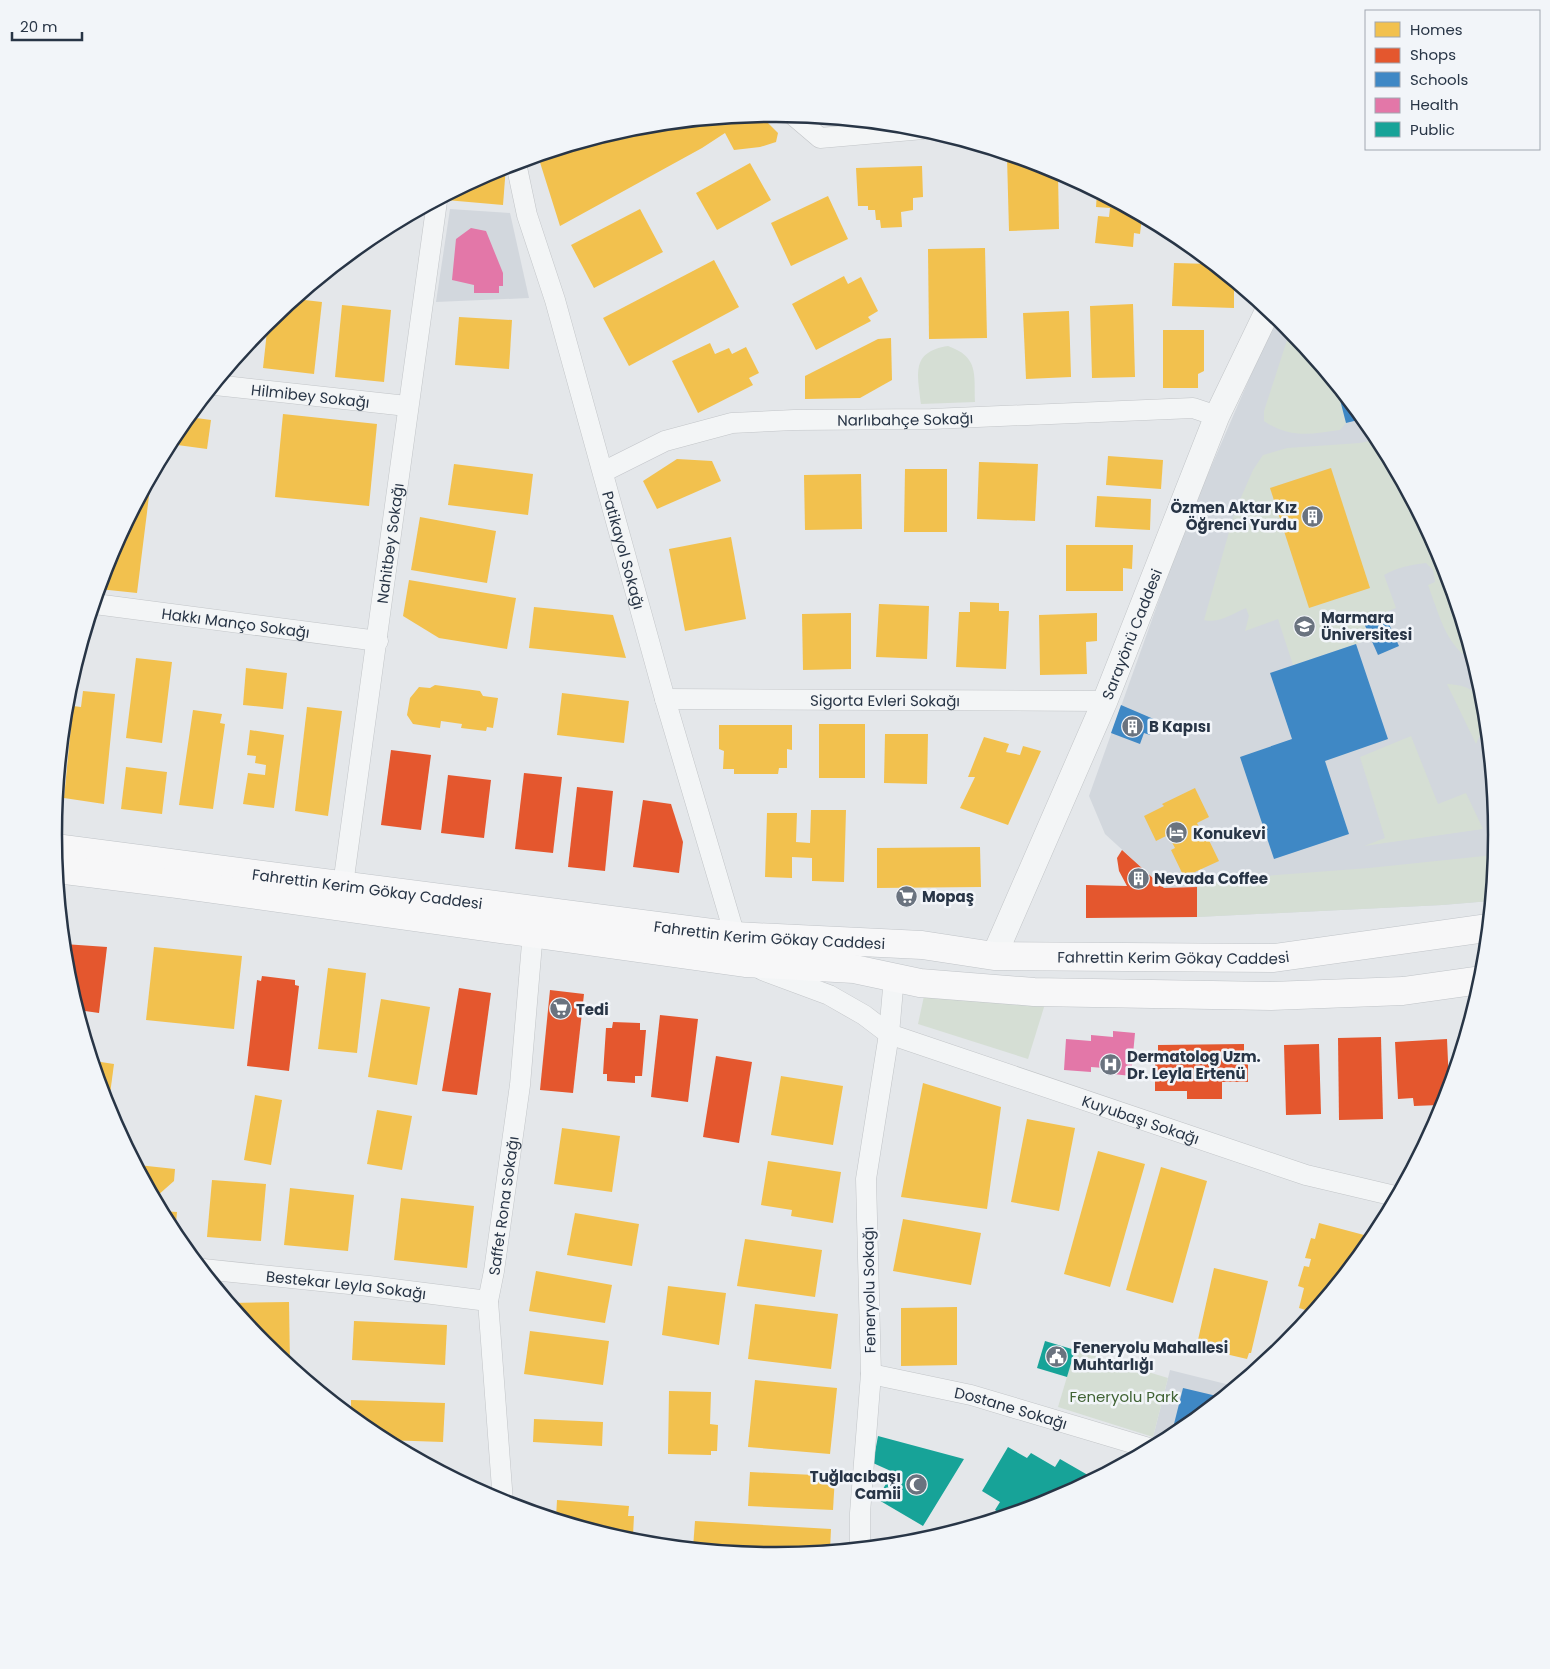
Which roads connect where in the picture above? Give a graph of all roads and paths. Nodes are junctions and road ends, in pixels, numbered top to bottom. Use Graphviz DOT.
graph roads {
  1 [pos="802,123"];
  2 [pos="890,132"];
  3 [pos="518,170"];
  4 [pos="436,208"];
  5 [pos="1264,317"];
  6 [pos="222,386"];
  7 [pos="407,406"];
  8 [pos="1217,416"];
  9 [pos="603,472"];
  10 [pos="100,605"];
  11 [pos="378,641"];
  12 [pos="665,698"];
  13 [pos="1105,701"];
  14 [pos="63,849"];
  15 [pos="64,870"];
  16 [pos="343,885"];
  17 [pos="534,923"];
  18 [pos="1481,929"];
  19 [pos="735,936"];
  20 [pos="865,942"];
  21 [pos="994,956"];
  22 [pos="745,963"];
  23 [pos="894,977"];
  24 [pos="1472,981"];
  25 [pos="889,1034"];
  26 [pos="1390,1195"];
  27 [pos="212,1270"];
  28 [pos="488,1301"];
  29 [pos="871,1374"];
  30 [pos="1141,1445"];
  31 [pos="502,1493"];
  32 [pos="860,1542"];
  1 -- 2 [label="street"];
  3 -- 9 [label="street, Patikayol Sokağı"];
  4 -- 7 [label="street, Nahitbey Sokağı"];
  5 -- 8 [label="street, Sarayönü Caddesi"];
  6 -- 7 [label="street, Hilmibey Sokağı"];
  7 -- 11 [label="street, Nahitbey Sokağı"];
  8 -- 9 [label="street, Narlıbahçe Sokağı"];
  8 -- 13 [label="street, Sarayönü Caddesi"];
  9 -- 12 [label="street, Patikayol Sokağı"];
  10 -- 11 [label="street, Hakkı Manço Sokağı"];
  11 -- 16 [label="street, Nahitbey Sokağı"];
  12 -- 13 [label="street, Sigorta Evleri Sokağı"];
  12 -- 19 [label="street, Patikayol Sokağı"];
  13 -- 21 [label="street, Sarayönü Caddesi"];
  14 -- 16 [label="main road, Fahrettin Kerim Gökay Caddesi"];
  15 -- 17 [label="main road, Fahrettin Kerim Gökay Caddesi"];
  16 -- 17 [label="main road, Fahrettin Kerim Gökay Caddesi"];
  17 -- 19 [label="main road, Fahrettin Kerim Gökay Caddesi"];
  17 -- 22 [label="main road, Fahrettin Kerim Gökay Caddesi"];
  17 -- 28 [label="street, Saffet Rona Sokağı"];
  18 -- 21 [label="main road, Fahrettin Kerim Gökay Caddesi"];
  19 -- 20 [label="main road, Fahrettin Kerim Gökay Caddesi"];
  20 -- 21 [label="main road, Fahrettin Kerim Gökay Caddesi"];
  20 -- 23 [label="main road"];
  22 -- 23 [label="main road, Fahrettin Kerim Gökay Caddesi"];
  22 -- 25 [label="street, Kuyubaşı Sokağı"];
  23 -- 24 [label="main road, Fahrettin Kerim Gökay Caddesi"];
  23 -- 25 [label="street, Feneryolu Sokağı"];
  25 -- 26 [label="street, Kuyubaşı Sokağı"];
  25 -- 29 [label="street, Feneryolu Sokağı"];
  27 -- 28 [label="street, Bestekar Leyla Sokağı"];
  28 -- 31 [label="street, Saffet Rona Sokağı"];
  29 -- 30 [label="street, Dostane Sokağı"];
  29 -- 32 [label="street, Feneryolu Sokağı"];
}
